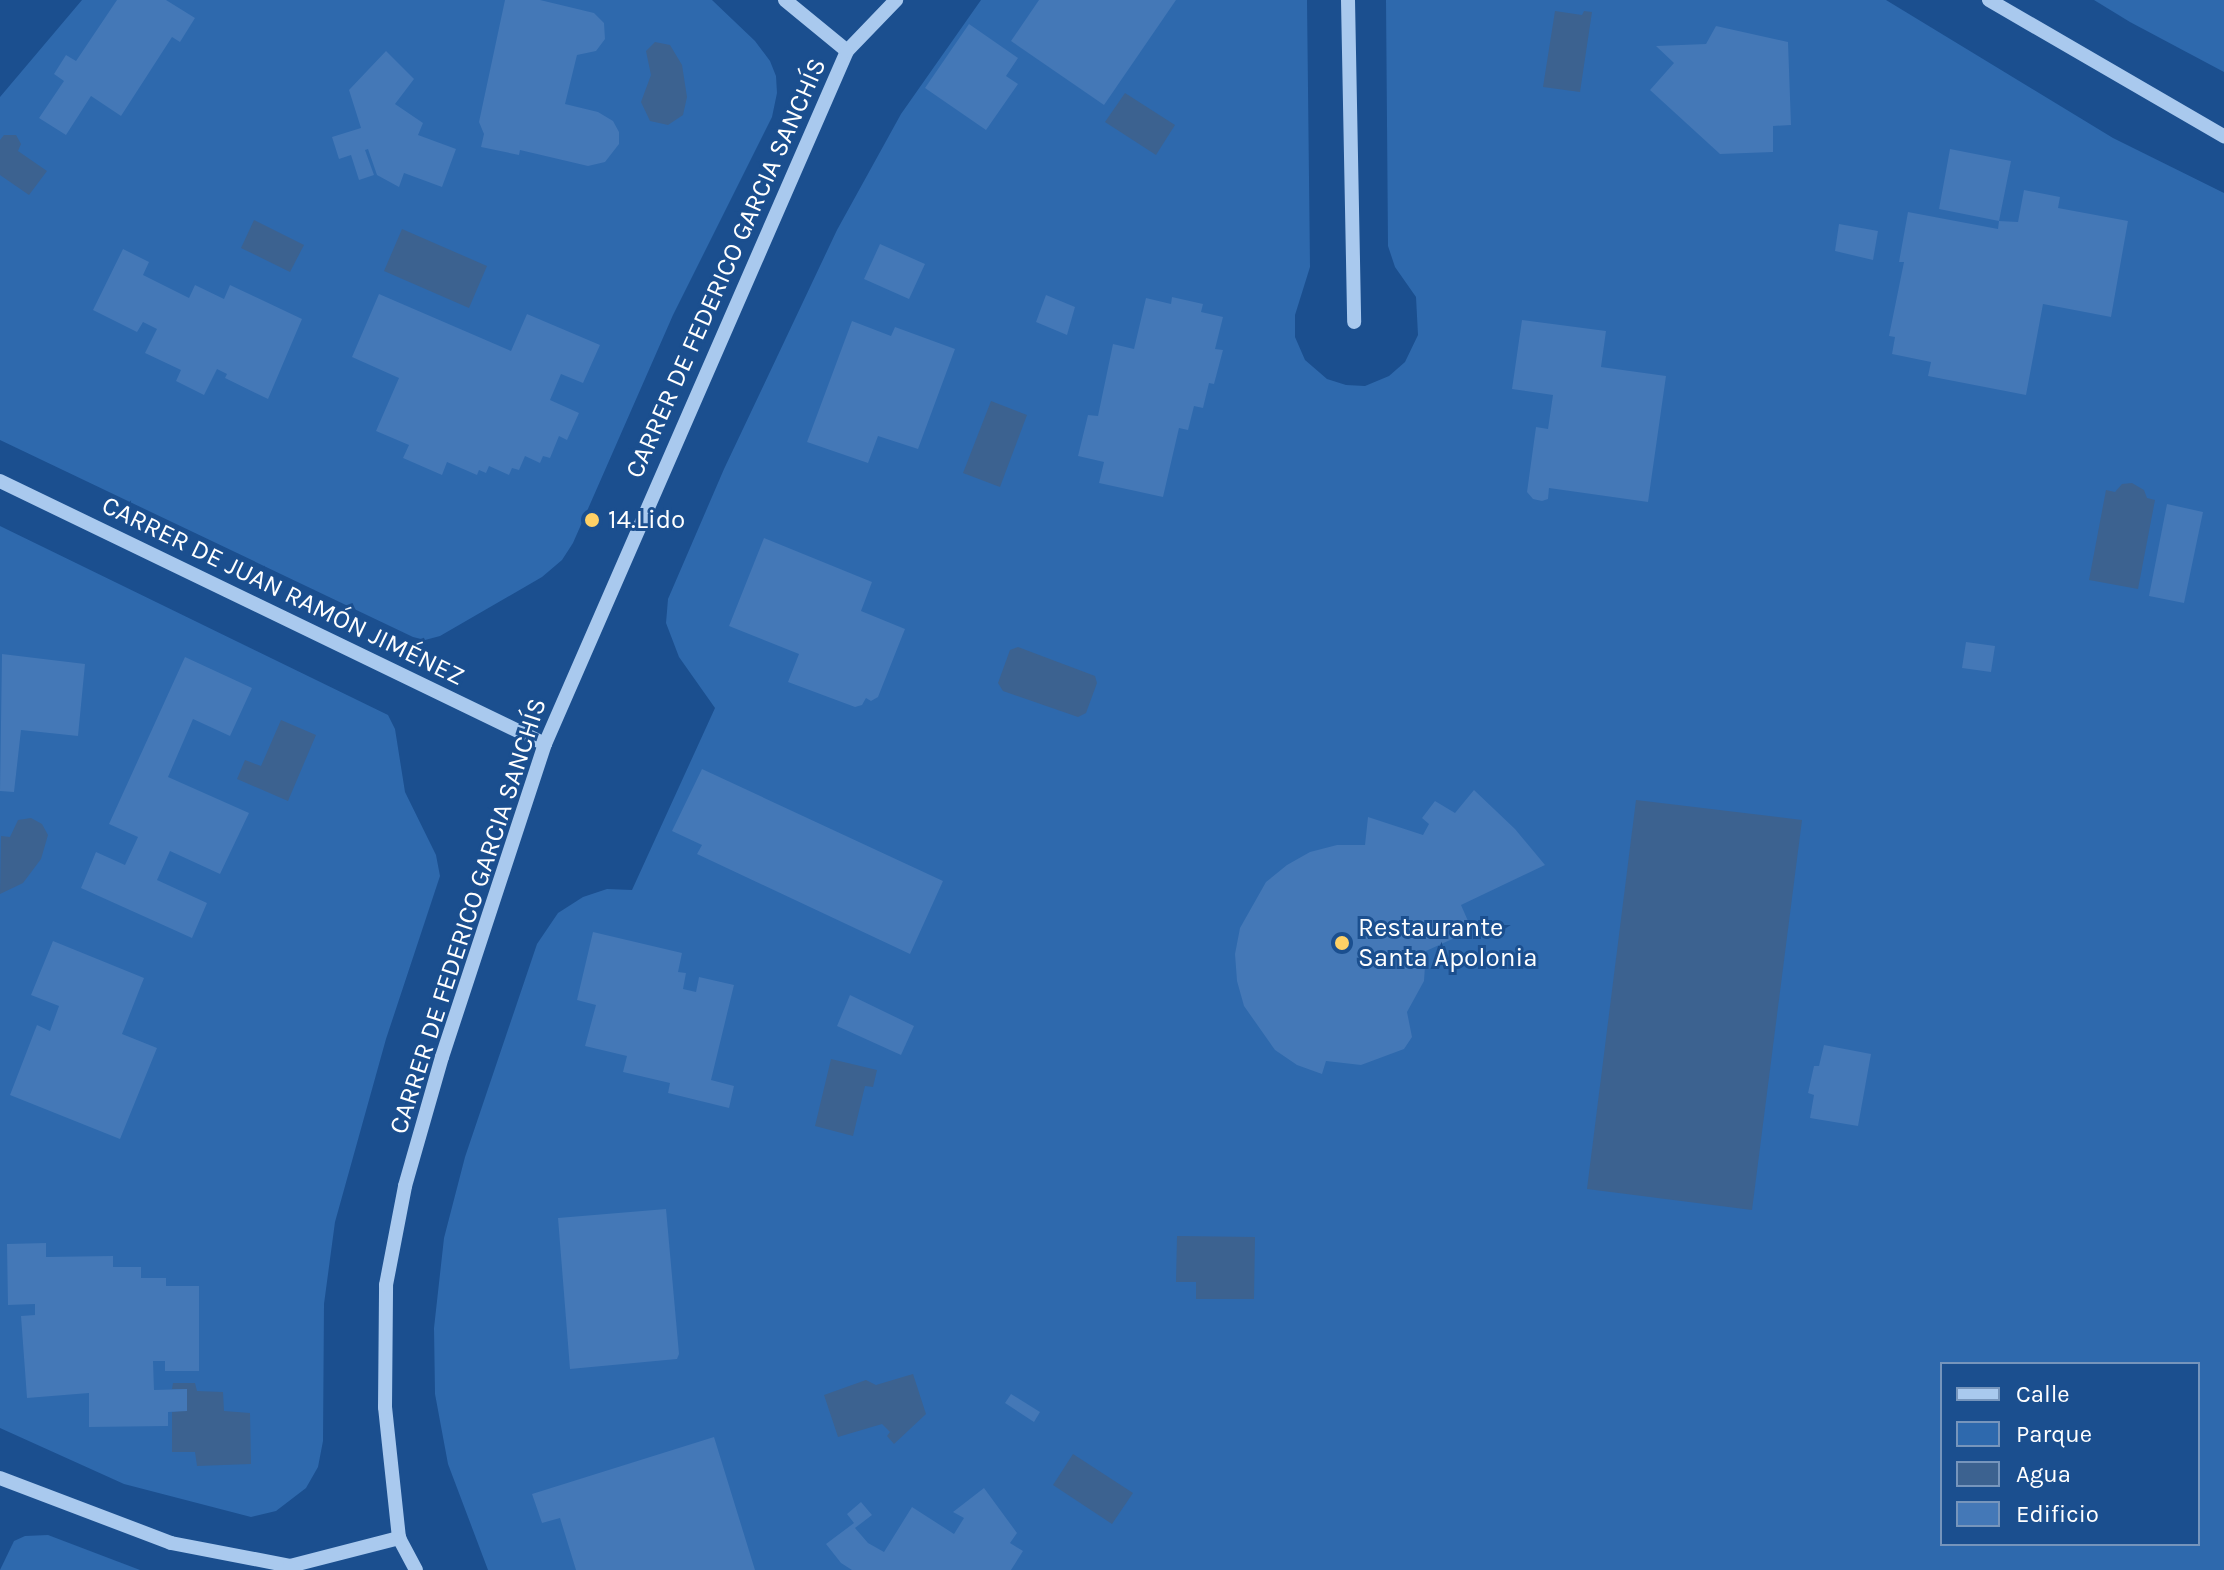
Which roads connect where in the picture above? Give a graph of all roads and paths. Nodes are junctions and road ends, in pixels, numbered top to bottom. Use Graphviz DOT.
graph roads {
  1 [pos="785,0"];
  2 [pos="896,0"];
  3 [pos="1348,0"];
  4 [pos="1989,0"];
  5 [pos="847,51"];
  6 [pos="2224,136"];
  7 [pos="1354,322"];
  8 [pos="0,481"];
  9 [pos="545,744"];
  10 [pos="0,1478"];
  11 [pos="399,1538"];
  12 [pos="416,1570"];
  1 -- 5 [label="street"];
  2 -- 5 [label="street, CARRER DE FEDERICO GARCIA SANCHÍS"];
  3 -- 7 [label="street"];
  4 -- 6 [label="street"];
  5 -- 9 [label="street, CARRER DE FEDERICO GARCIA SANCHÍS"];
  8 -- 9 [label="street, CARRER DE JUAN RAMÓN JIMÉNEZ"];
  9 -- 11 [label="street, CARRER DE FEDERICO GARCIA SANCHÍS"];
  10 -- 11 [label="street"];
  11 -- 12 [label="street"];
}
